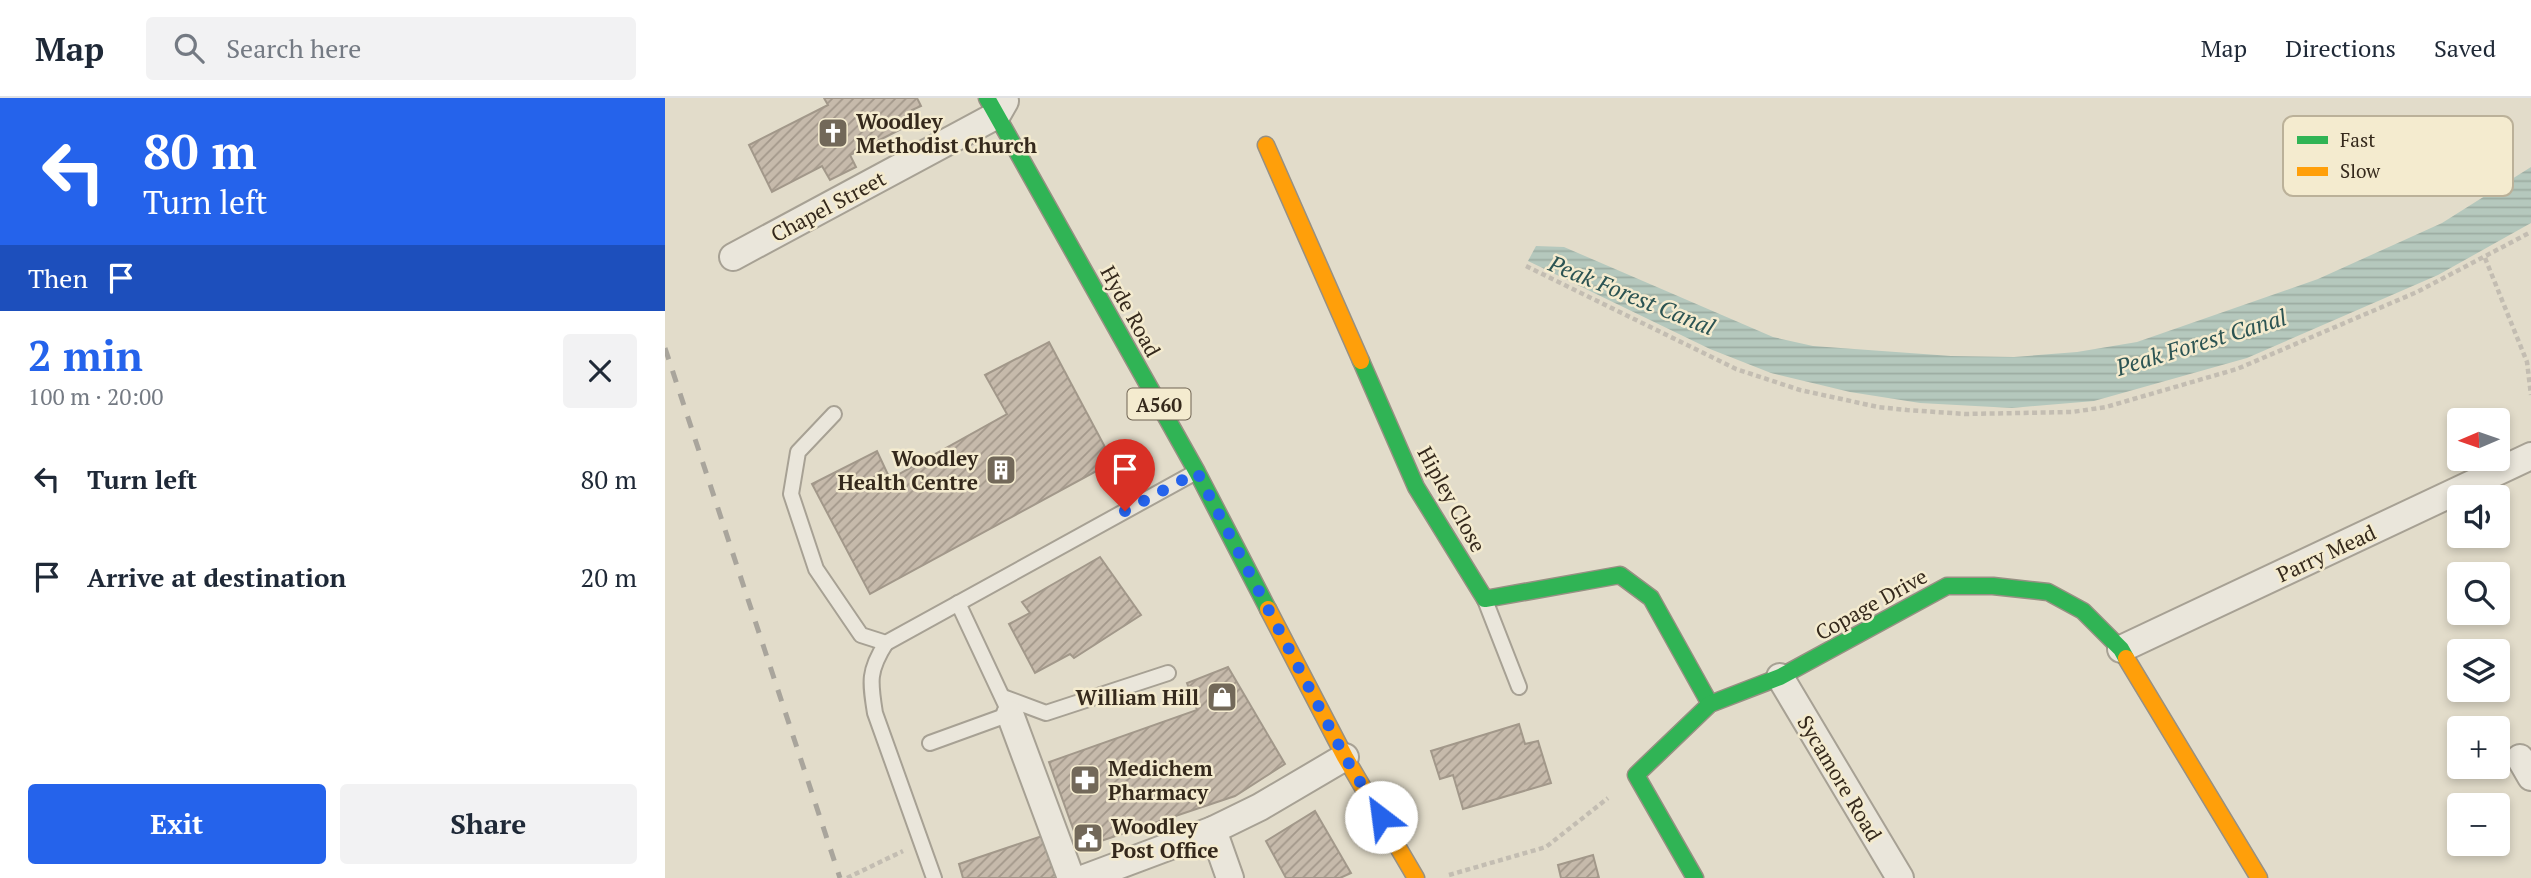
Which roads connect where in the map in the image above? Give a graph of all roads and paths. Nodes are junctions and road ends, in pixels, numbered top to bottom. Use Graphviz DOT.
graph roads {
  1 [pos="997,104"];
  2 [pos="1266,145"];
  3 [pos="2531,232"];
  4 [pos="733,257"];
  5 [pos="2485,258"];
  6 [pos="1526,266"];
  7 [pos="2531,395"];
  8 [pos="834,414"];
  9 [pos="2531,456"];
  10 [pos="1197,472"];
  11 [pos="1485,598"];
  12 [pos="958,603"];
  13 [pos="886,643"];
  14 [pos="2122,649"];
  15 [pos="1168,673"];
  16 [pos="1780,677"];
  17 [pos="1519,687"];
  18 [pos="1710,704"];
  19 [pos="1006,706"];
  20 [pos="930,743"];
  21 [pos="1345,757"];
  22 [pos="1636,775"];
  23 [pos="1213,830"];
  24 [pos="909,859"];
  25 [pos="1147,868"];
  26 [pos="847,878"];
  27 [pos="934,878"];
  28 [pos="1072,878"];
  29 [pos="1085,878"];
  30 [pos="1230,878"];
  31 [pos="1416,878"];
  32 [pos="1438,878"];
  33 [pos="1695,878"];
  34 [pos="1900,878"];
  35 [pos="2259,878"];
  1 -- 4 [label="street, Chapel Street"];
  1 -- 10 [label="street, Hyde Road / A560"];
  2 -- 11 [label="street, Hipley Close"];
  3 -- 5 [label="path"];
  5 -- 6 [label="path"];
  5 -- 7 [label="path"];
  8 -- 13 [label="lane"];
  9 -- 14 [label="street, Parry Mead"];
  10 -- 12 [label="lane"];
  10 -- 21 [label="street, Hyde Road / A560"];
  11 -- 17 [label="lane"];
  11 -- 18 [label="street"];
  12 -- 13 [label="lane"];
  12 -- 19 [label="lane"];
  13 -- 27 [label="lane"];
  14 -- 16 [label="street, Copage Drive"];
  14 -- 35 [label="street, Copage Drive"];
  15 -- 19 [label="lane"];
  16 -- 18 [label="street, Copage Drive"];
  16 -- 34 [label="street, Sycamore Road"];
  18 -- 22 [label="street, Copage Drive"];
  19 -- 20 [label="lane"];
  19 -- 28 [label="street"];
  21 -- 23 [label="street"];
  21 -- 31 [label="street, Hyde Road / A560"];
  22 -- 32 [label="path"];
  22 -- 33 [label="street"];
  23 -- 25 [label="street"];
  23 -- 30 [label="street"];
  24 -- 26 [label="path"];
  25 -- 29 [label="street"];
}
